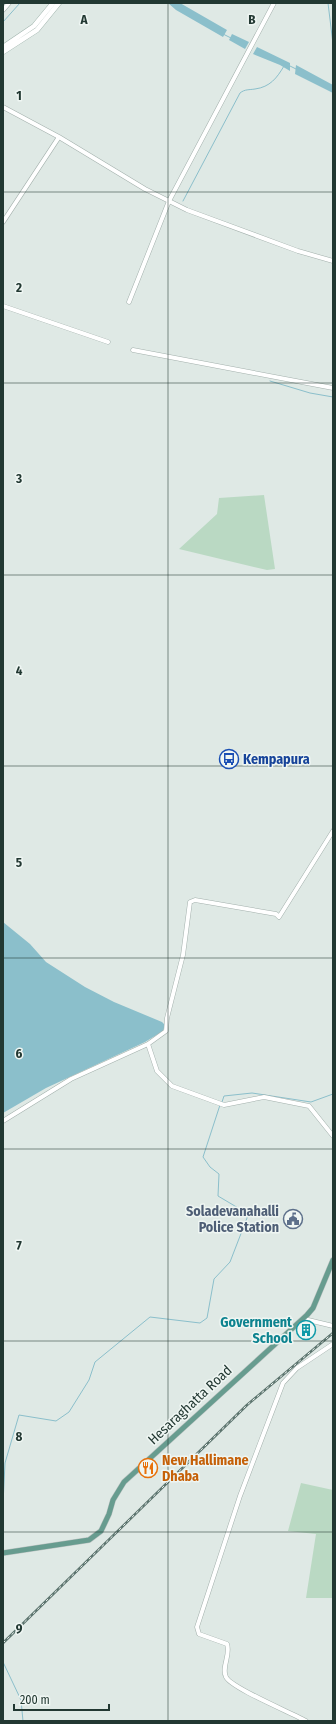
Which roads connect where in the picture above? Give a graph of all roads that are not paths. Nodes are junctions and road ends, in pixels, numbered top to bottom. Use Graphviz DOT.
graph roads {
  1 [pos="9,3"];
  2 [pos="53,3"];
  3 [pos="59,3"];
  4 [pos="274,3"];
  5 [pos="3,10"];
  6 [pos="3,47"];
  7 [pos="3,52"];
  8 [pos="3,107"];
  9 [pos="59,137"];
  10 [pos="169,201"];
  11 [pos="3,222"];
  12 [pos="333,261"];
  13 [pos="129,302"];
  14 [pos="3,306"];
  15 [pos="108,342"];
  16 [pos="133,350"];
  17 [pos="333,388"];
  18 [pos="333,831"];
  19 [pos="148,1044"];
  20 [pos="3,1120"];
  21 [pos="333,1136"];
  22 [pos="333,1260"];
  23 [pos="304,1319"];
  24 [pos="333,1326"];
  25 [pos="333,1344"];
  26 [pos="3,1553"];
  27 [pos="306,1721"];
  1 -- 5 [label="street"];
  2 -- 6 [label="main road"];
  3 -- 7 [label="main road"];
  4 -- 10 [label="street"];
  8 -- 9 [label="street"];
  9 -- 10 [label="street"];
  9 -- 11 [label="street"];
  10 -- 12 [label="street"];
  10 -- 13 [label="street"];
  14 -- 15 [label="street"];
  16 -- 17 [label="street"];
  18 -- 19 [label="street"];
  19 -- 20 [label="street"];
  19 -- 21 [label="street"];
  22 -- 23 [label="main road, Hesaraghatta Road"];
  23 -- 24 [label="street"];
  23 -- 26 [label="main road, Hesaraghatta Road"];
  25 -- 27 [label="street"];
}
